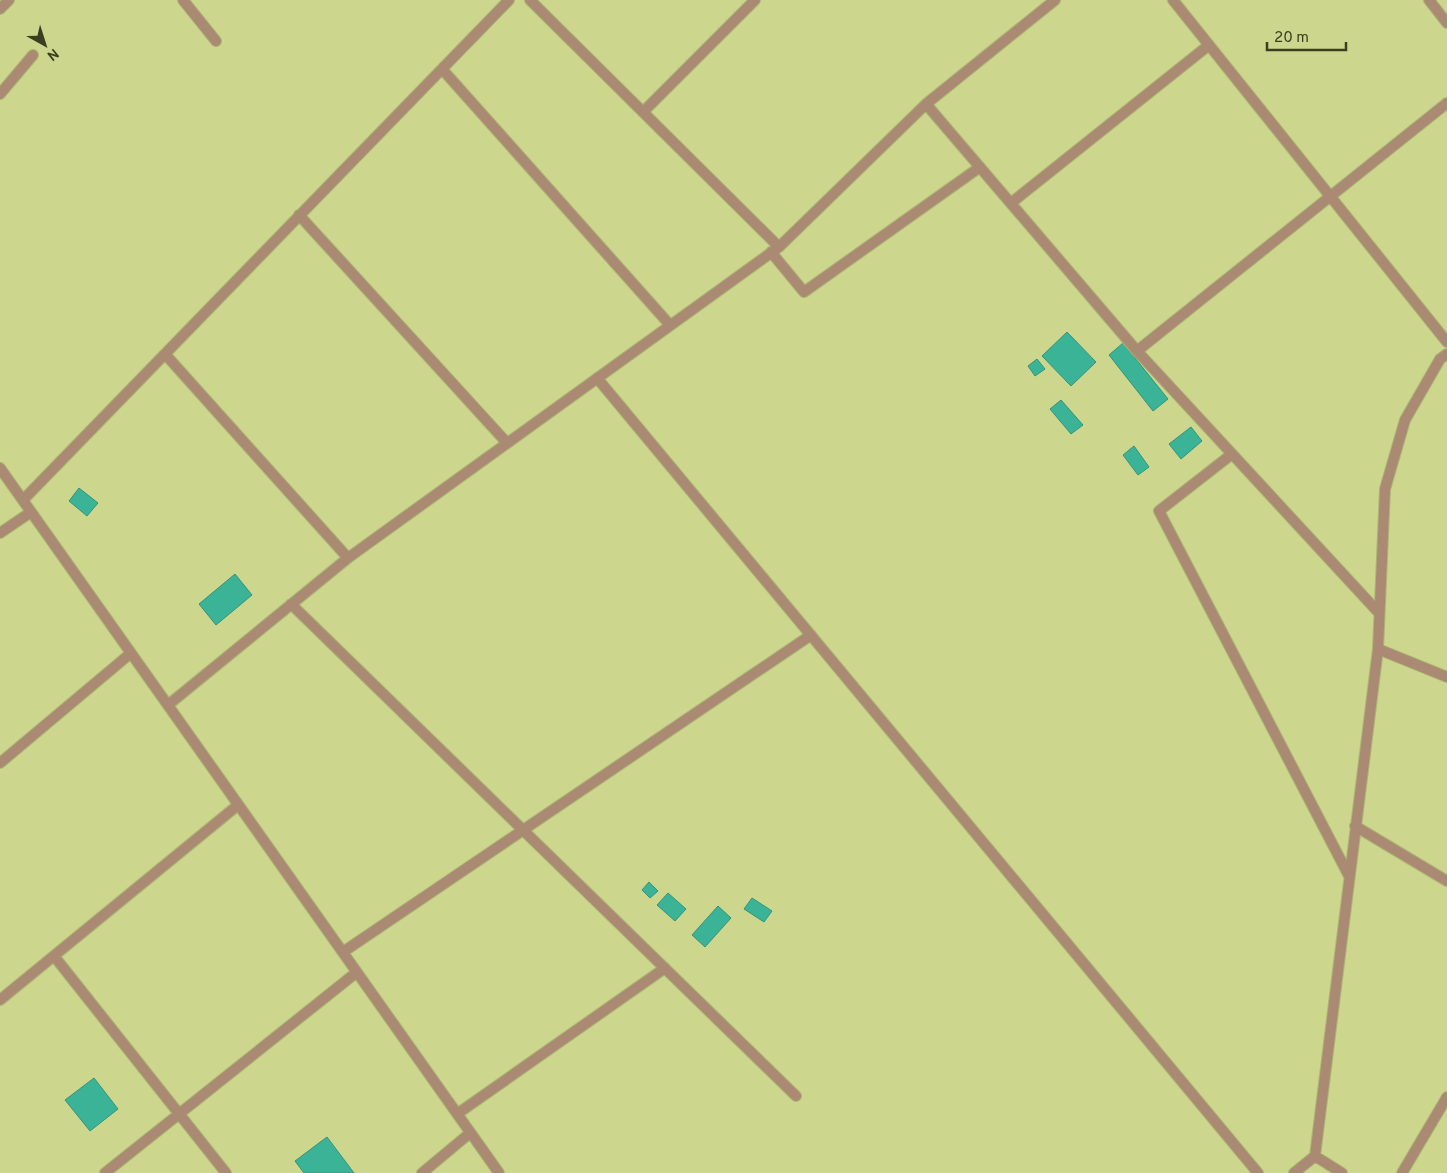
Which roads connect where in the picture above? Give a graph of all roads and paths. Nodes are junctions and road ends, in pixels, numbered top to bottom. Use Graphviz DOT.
graph roads {
  1 [pos="8,0"];
  2 [pos="183,0"];
  3 [pos="509,0"];
  4 [pos="530,0"];
  5 [pos="755,0"];
  6 [pos="1055,0"];
  7 [pos="1173,0"];
  8 [pos="1429,0"];
  9 [pos="0,9"];
  10 [pos="1447,23"];
  11 [pos="216,41"];
  12 [pos="1209,45"];
  13 [pos="33,55"];
  14 [pos="442,69"];
  15 [pos="0,94"];
  16 [pos="1447,103"];
  17 [pos="926,104"];
  18 [pos="643,112"];
  19 [pos="980,167"];
  20 [pos="1330,196"];
  21 [pos="1011,203"];
  22 [pos="299,216"];
  23 [pos="775,249"];
  24 [pos="670,325"];
  25 [pos="1447,342"];
  26 [pos="1137,351"];
  27 [pos="165,354"];
  28 [pos="1447,354"];
  29 [pos="597,378"];
  30 [pos="507,443"];
  31 [pos="1232,454"];
  32 [pos="0,468"];
  33 [pos="23,500"];
  34 [pos="31,512"];
  35 [pos="0,533"];
  36 [pos="348,558"];
  37 [pos="291,604"];
  38 [pos="1379,613"];
  39 [pos="811,635"];
  40 [pos="1378,649"];
  41 [pos="131,653"];
  42 [pos="1447,678"];
  43 [pos="168,705"];
  44 [pos="0,763"];
  45 [pos="238,805"];
  46 [pos="1355,826"];
  47 [pos="523,830"];
  48 [pos="1349,876"];
  49 [pos="1447,881"];
  50 [pos="342,952"];
  51 [pos="54,956"];
  52 [pos="665,968"];
  53 [pos="357,972"];
  54 [pos="0,1000"];
  55 [pos="796,1096"];
  56 [pos="1447,1097"];
  57 [pos="179,1114"];
  58 [pos="457,1114"];
  59 [pos="470,1133"];
  60 [pos="1315,1156"];
  61 [pos="105,1173"];
  62 [pos="226,1173"];
  63 [pos="422,1173"];
  64 [pos="499,1173"];
  65 [pos="1258,1173"];
  66 [pos="1294,1173"];
  67 [pos="1342,1173"];
  68 [pos="1402,1173"];
  1 -- 9 [label="street"];
  2 -- 11 [label="street"];
  3 -- 14 [label="street"];
  4 -- 18 [label="street"];
  5 -- 18 [label="street"];
  6 -- 17 [label="street"];
  7 -- 12 [label="street"];
  8 -- 10 [label="street"];
  12 -- 20 [label="street"];
  12 -- 21 [label="street"];
  13 -- 15 [label="street"];
  14 -- 22 [label="street"];
  14 -- 24 [label="street"];
  16 -- 20 [label="street"];
  17 -- 19 [label="street"];
  17 -- 23 [label="street"];
  18 -- 23 [label="street"];
  19 -- 21 [label="street"];
  19 -- 23 [label="street"];
  20 -- 25 [label="street"];
  20 -- 26 [label="street"];
  21 -- 26 [label="street"];
  22 -- 27 [label="street"];
  22 -- 30 [label="street"];
  23 -- 24 [label="street"];
  24 -- 29 [label="street"];
  26 -- 31 [label="street"];
  27 -- 33 [label="street"];
  27 -- 36 [label="street"];
  28 -- 38 [label="street"];
  29 -- 30 [label="street"];
  29 -- 39 [label="street"];
  30 -- 36 [label="street"];
  31 -- 38 [label="street"];
  31 -- 48 [label="street"];
  32 -- 33 [label="street"];
  33 -- 34 [label="street"];
  34 -- 35 [label="street"];
  34 -- 41 [label="street"];
  36 -- 37 [label="street"];
  37 -- 43 [label="street"];
  37 -- 47 [label="street"];
  38 -- 40 [label="street"];
  39 -- 47 [label="street"];
  39 -- 65 [label="street"];
  40 -- 42 [label="street"];
  40 -- 46 [label="street"];
  41 -- 43 [label="street"];
  41 -- 44 [label="street"];
  43 -- 45 [label="street"];
  45 -- 50 [label="street"];
  45 -- 51 [label="street"];
  46 -- 48 [label="street"];
  46 -- 49 [label="street"];
  47 -- 50 [label="street"];
  47 -- 52 [label="street"];
  48 -- 60 [label="street"];
  50 -- 53 [label="street"];
  51 -- 54 [label="street"];
  51 -- 57 [label="street"];
  52 -- 55 [label="street"];
  52 -- 58 [label="street"];
  53 -- 57 [label="street"];
  53 -- 58 [label="street"];
  56 -- 68 [label="street"];
  57 -- 61 [label="street"];
  57 -- 62 [label="street"];
  58 -- 59 [label="street"];
  59 -- 63 [label="street"];
  59 -- 64 [label="street"];
  60 -- 66 [label="street"];
  60 -- 67 [label="street"];
}
